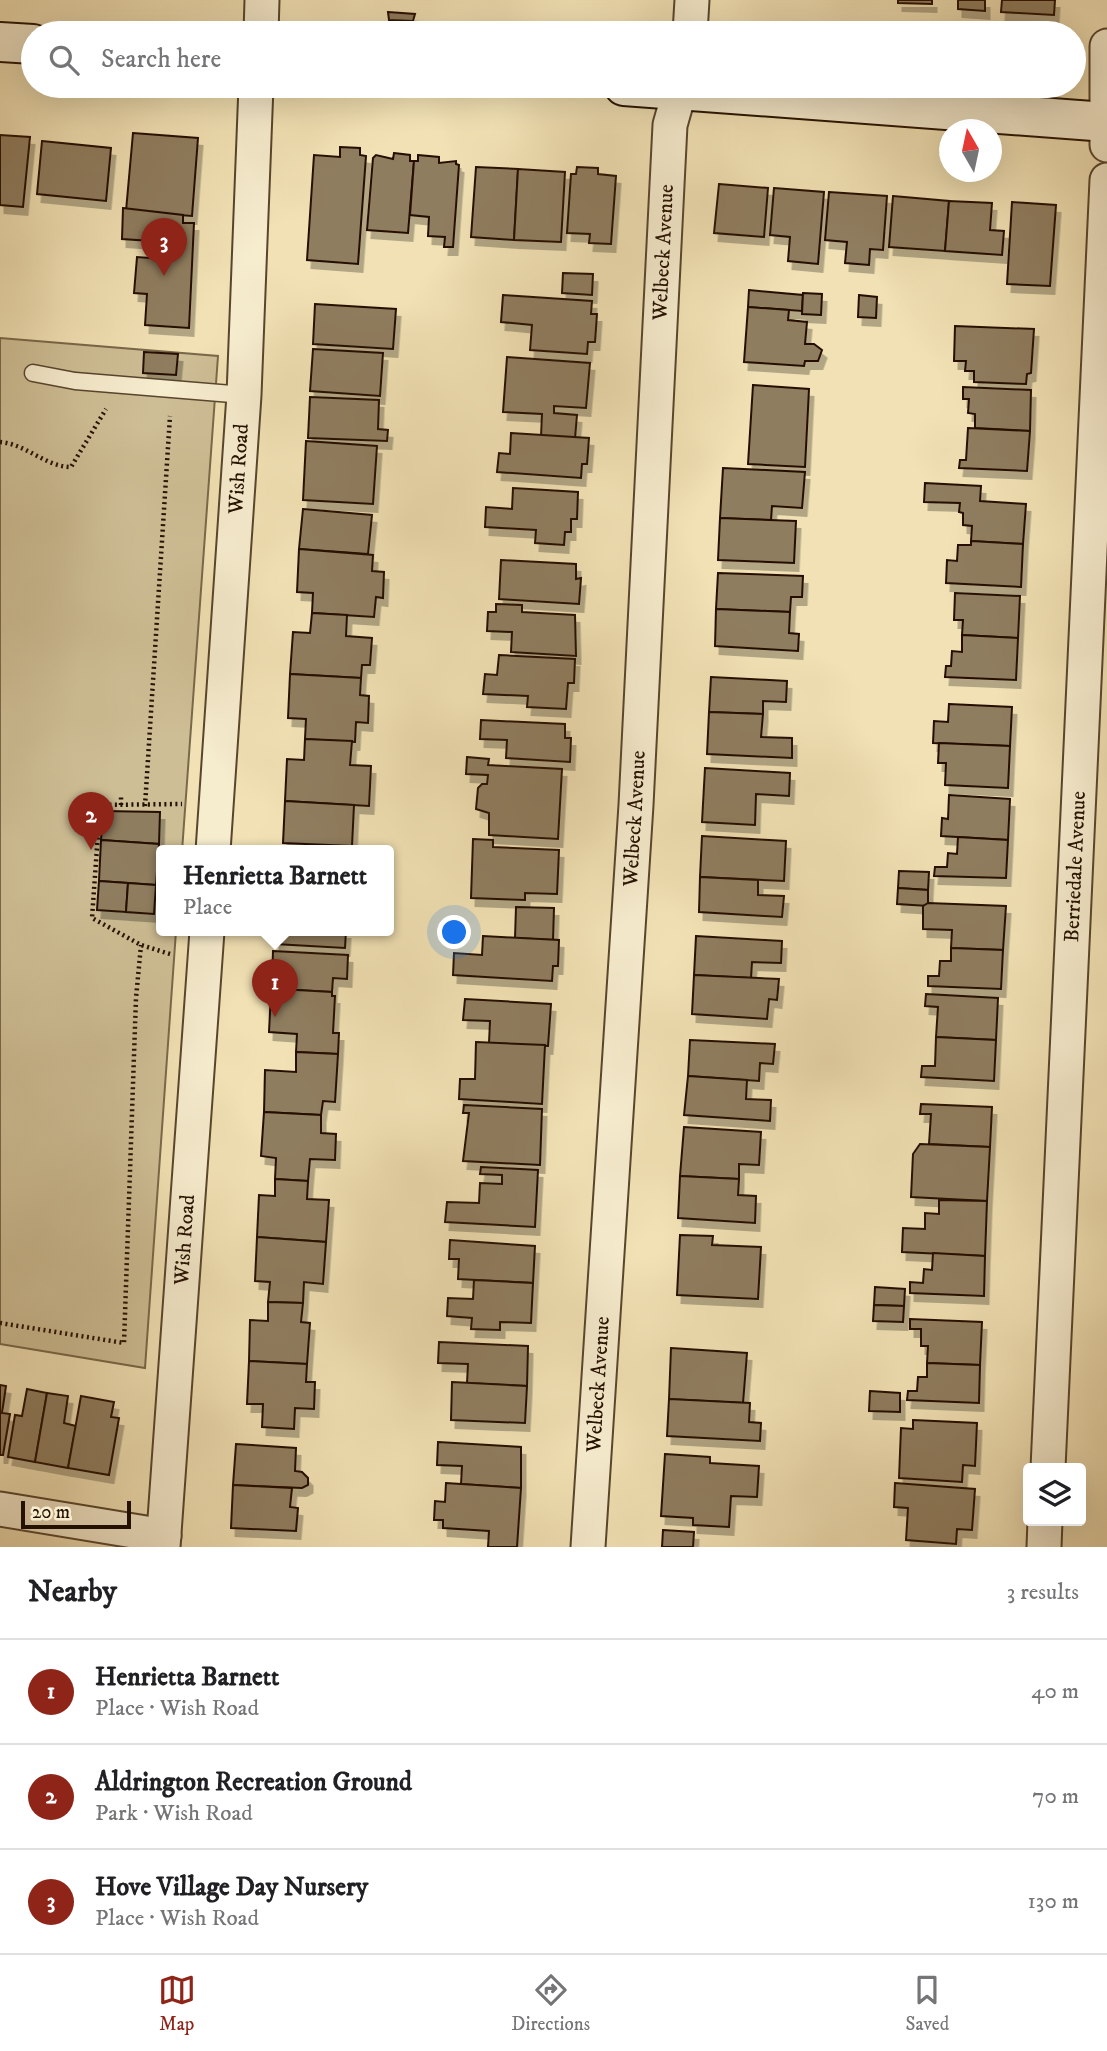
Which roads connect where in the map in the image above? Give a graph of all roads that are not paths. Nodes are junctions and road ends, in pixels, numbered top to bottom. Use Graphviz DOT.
graph roads {
  1 [pos="262,0"];
  2 [pos="692,0"];
  3 [pos="261,21"];
  4 [pos="691,21"];
  5 [pos="0,42"];
  6 [pos="21,43"];
  7 [pos="1107,47"];
  8 [pos="256,98"];
  9 [pos="677,98"];
  10 [pos="781,98"];
  11 [pos="1106,130"];
  12 [pos="1107,180"];
  13 [pos="33,373"];
  14 [pos="244,395"];
  15 [pos="214,845"];
  16 [pos="207,936"];
  17 [pos="1048,1463"];
  18 [pos="0,1509"];
  19 [pos="1045,1526"];
  20 [pos="163,1542"];
  21 [pos="588,1547"];
  22 [pos="1044,1547"];
  1 -- 3 [label="street"];
  2 -- 4 [label="street"];
  5 -- 6 [label="main road"];
  7 -- 11 [label="street"];
  8 -- 14 [label="street, Wish Road"];
  9 -- 21 [label="street, Welbeck Avenue"];
  10 -- 11 [label="main road"];
  12 -- 17 [label="street, Berriedale Avenue"];
  13 -- 14 [label="lane"];
  14 -- 15 [label="street, Wish Road"];
  16 -- 20 [label="street, Wish Road"];
  18 -- 20 [label="street"];
  19 -- 22 [label="street"];
}
